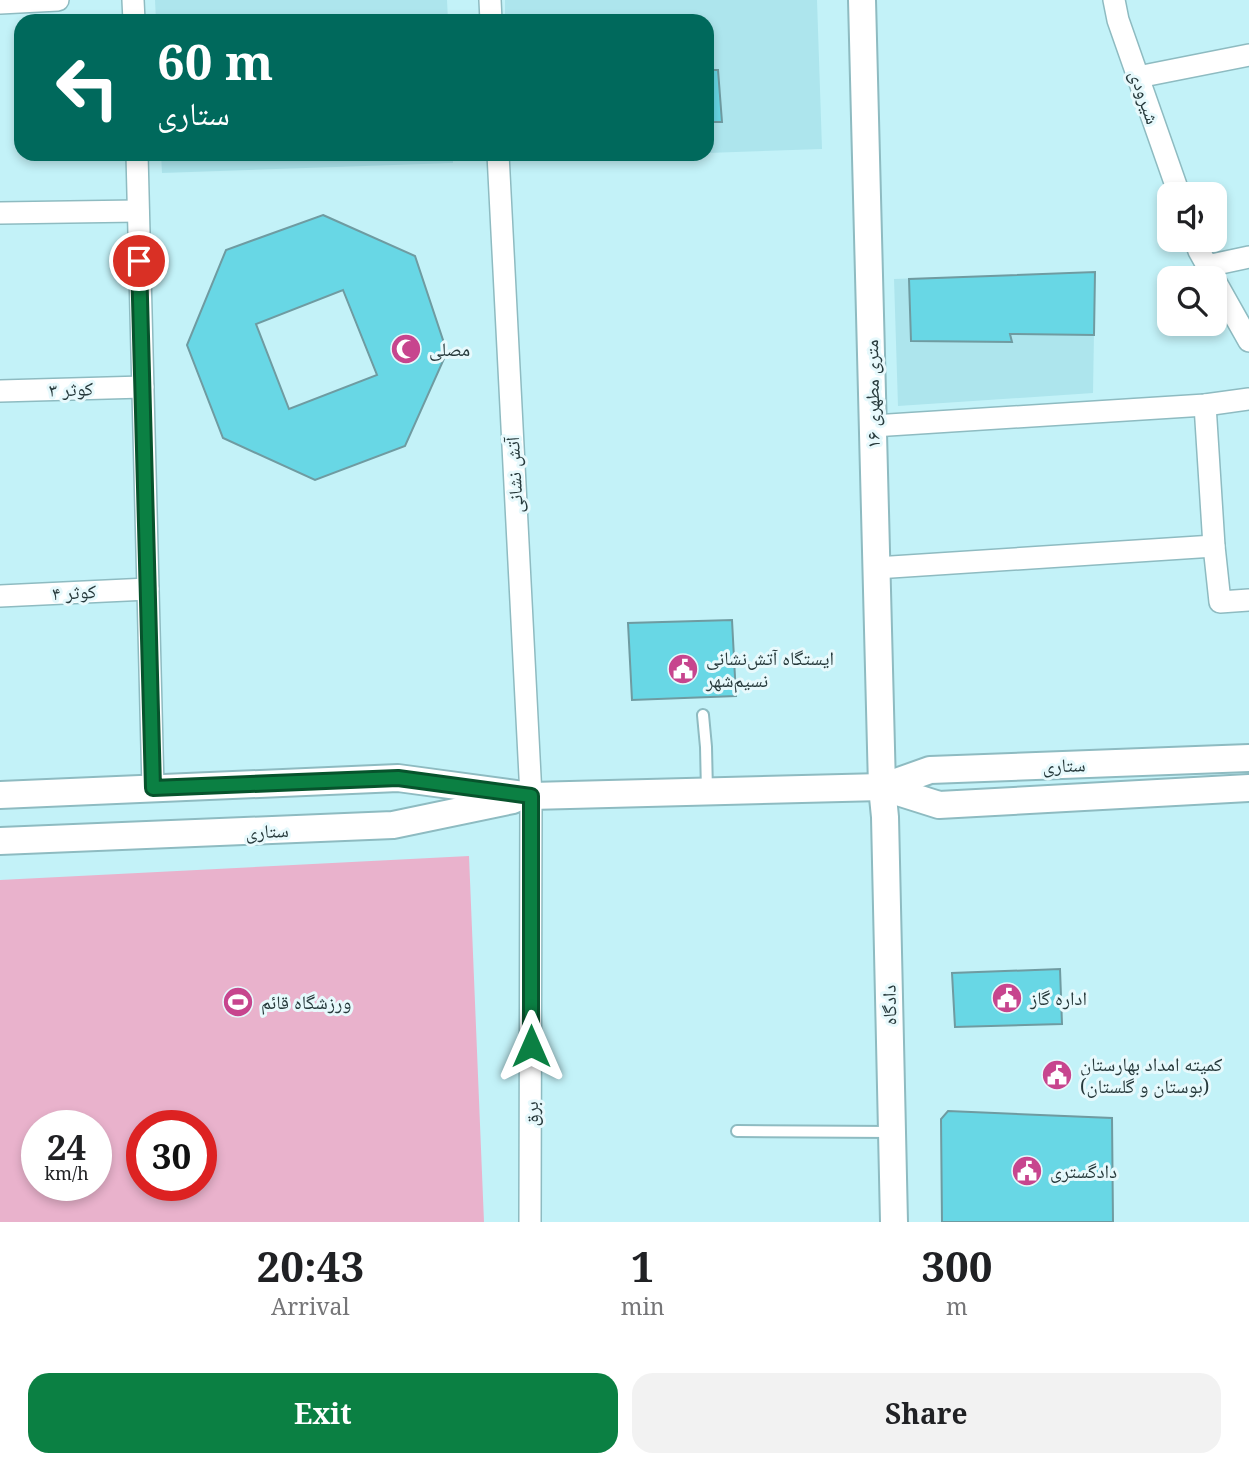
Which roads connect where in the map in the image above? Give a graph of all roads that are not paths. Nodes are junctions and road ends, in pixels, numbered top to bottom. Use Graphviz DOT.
graph roads {
  1 [pos="58,0"];
  2 [pos="862,0"];
  3 [pos="1114,0"];
  4 [pos="0,3"];
  5 [pos="1249,55"];
  6 [pos="1138,77"];
  7 [pos="137,161"];
  8 [pos="498,161"];
  9 [pos="1175,182"];
  10 [pos="138,211"];
  11 [pos="0,213"];
  12 [pos="1249,257"];
  13 [pos="1227,267"];
  14 [pos="1227,301"];
  15 [pos="1249,341"];
  16 [pos="143,387"];
  17 [pos="0,391"];
  18 [pos="1249,399"];
  19 [pos="1205,405"];
  20 [pos="873,426"];
  21 [pos="1214,546"];
  22 [pos="876,568"];
  23 [pos="148,589"];
  24 [pos="0,596"];
  25 [pos="1249,600"];
  26 [pos="703,715"];
  27 [pos="1249,758"];
  28 [pos="882,787"];
  29 [pos="153,788"];
  30 [pos="1249,788"];
  31 [pos="707,792"];
  32 [pos="0,794"];
  33 [pos="531,796"];
  34 [pos="0,841"];
  35 [pos="737,1131"];
  36 [pos="892,1132"];
  37 [pos="530,1222"];
  38 [pos="894,1222"];
  1 -- 4 [label="street"];
  2 -- 20 [label="street, ۱۶ متری مطهری"];
  3 -- 6 [label="street, شیرودی"];
  5 -- 6 [label="street"];
  6 -- 9 [label="street, شیرودی"];
  7 -- 10 [label="street"];
  8 -- 33 [label="street, آتش نشانی"];
  10 -- 11 [label="street"];
  10 -- 16 [label="street"];
  12 -- 13 [label="street"];
  14 -- 15 [label="street"];
  16 -- 17 [label="street, کوثر ۳"];
  16 -- 23 [label="street"];
  18 -- 19 [label="street"];
  19 -- 20 [label="street"];
  19 -- 21 [label="street"];
  20 -- 22 [label="street, ۱۶ متری مطهری"];
  21 -- 22 [label="street"];
  21 -- 25 [label="street"];
  22 -- 28 [label="street, ۱۶ متری مطهری"];
  23 -- 24 [label="street, کوثر ۴"];
  23 -- 29 [label="street"];
  26 -- 31 [label="lane"];
  27 -- 28 [label="street, ستاری"];
  28 -- 30 [label="street, ستاری"];
  28 -- 31 [label="street, ستاری"];
  28 -- 36 [label="street, دادگاه"];
  29 -- 32 [label="street, ستاری"];
  29 -- 33 [label="street, ستاری"];
  31 -- 33 [label="street, ستاری"];
  33 -- 34 [label="street, ستاری"];
  33 -- 37 [label="street, برق"];
  35 -- 36 [label="lane"];
  36 -- 38 [label="street, دادگاه"];
}
